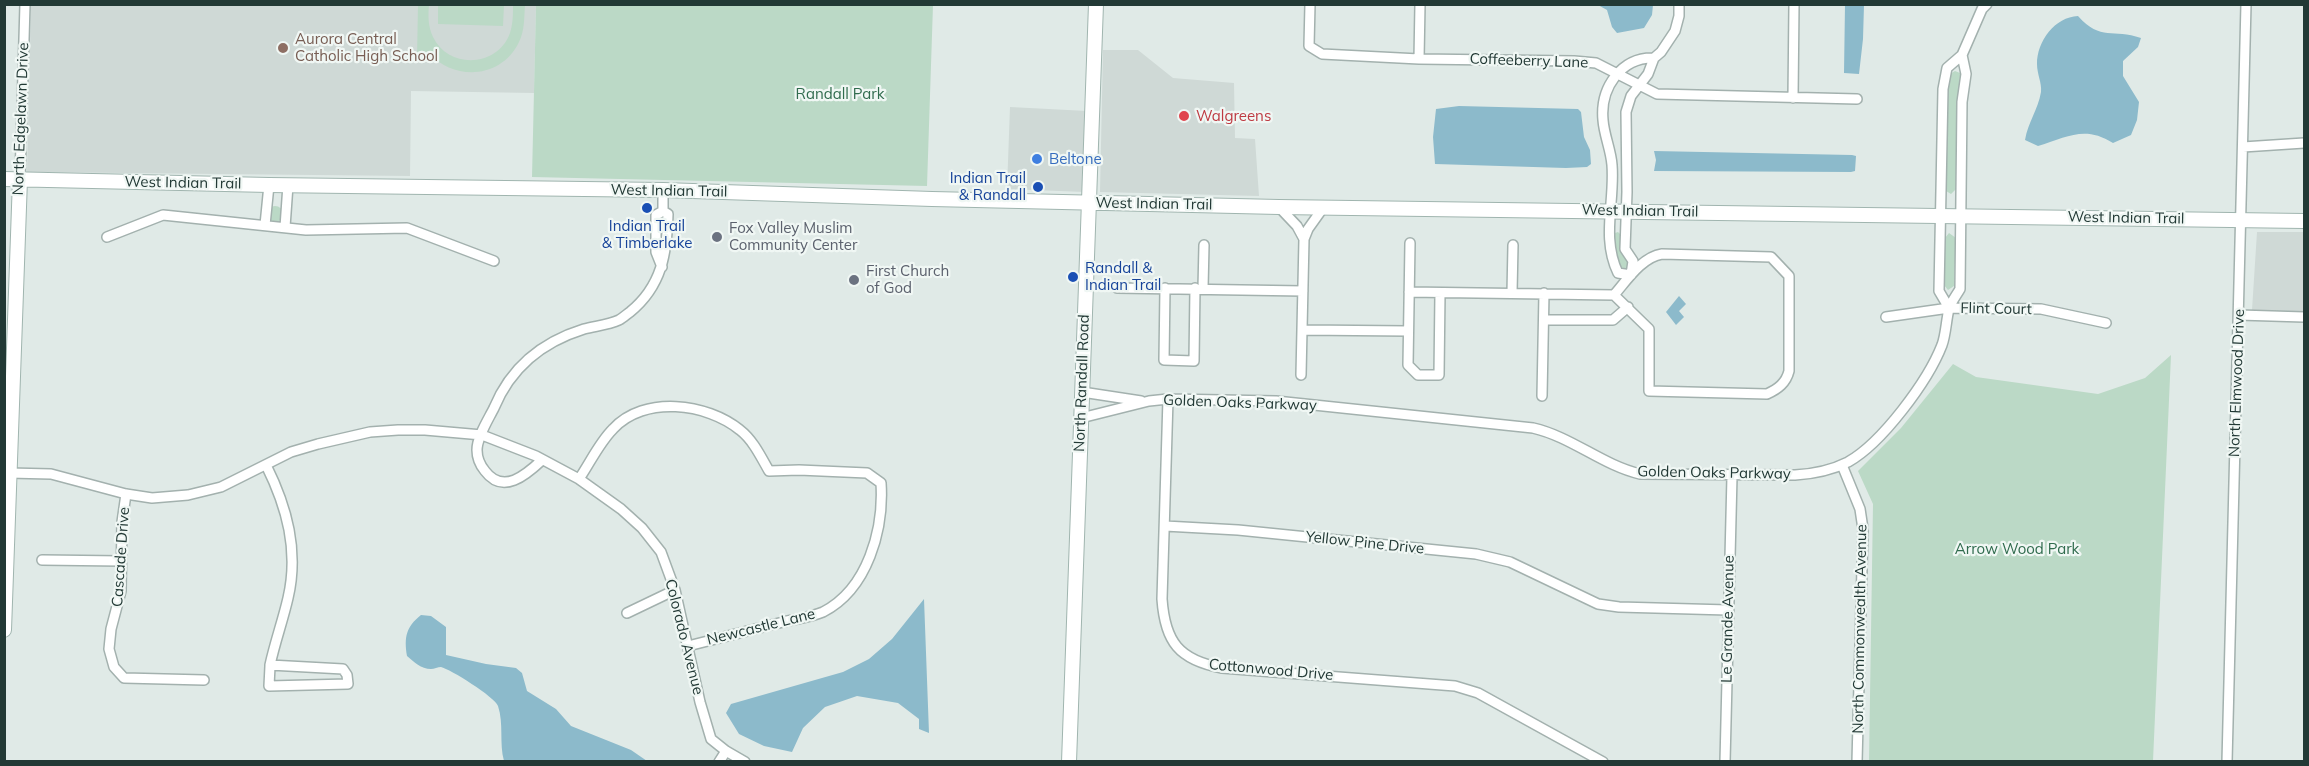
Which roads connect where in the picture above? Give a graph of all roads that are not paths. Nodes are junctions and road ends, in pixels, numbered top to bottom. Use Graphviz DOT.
graph roads {
  1 [pos="25,4"];
  2 [pos="1096,4"];
  3 [pos="1310,4"];
  4 [pos="1420,4"];
  5 [pos="1679,4"];
  6 [pos="1794,4"];
  7 [pos="2246,4"];
  8 [pos="1981,6"];
  9 [pos="1962,55"];
  10 [pos="1654,58"];
  11 [pos="1419,59"];
  12 [pos="1616,73"];
  13 [pos="1641,86"];
  14 [pos="1793,98"];
  15 [pos="1857,99"];
  16 [pos="2304,143"];
  17 [pos="2243,147"];
  18 [pos="4,179"];
  19 [pos="20,179"];
  20 [pos="269,185"];
  21 [pos="288,186"];
  22 [pos="663,190"];
  23 [pos="1089,203"];
  24 [pos="1279,207"];
  25 [pos="1323,208"];
  26 [pos="1609,211"];
  27 [pos="1626,211"];
  28 [pos="1940,215"];
  29 [pos="1960,215"];
  30 [pos="2242,220"];
  31 [pos="2304,221"];
  32 [pos="265,225"];
  33 [pos="285,227"];
  34 [pos="108,237"];
  35 [pos="1304,239"];
  36 [pos="1410,243"];
  37 [pos="1204,245"];
  38 [pos="1513,245"];
  39 [pos="494,261"];
  40 [pos="1631,275"];
  41 [pos="1117,288"];
  42 [pos="1165,288"];
  43 [pos="1199,288"];
  44 [pos="1303,291"];
  45 [pos="1409,292"];
  46 [pos="1440,293"];
  47 [pos="1512,293"];
  48 [pos="1544,293"];
  49 [pos="1614,295"];
  50 [pos="1628,307"];
  51 [pos="1950,308"];
  52 [pos="2239,315"];
  53 [pos="1886,317"];
  54 [pos="2304,317"];
  55 [pos="1544,320"];
  56 [pos="2106,323"];
  57 [pos="1303,330"];
  58 [pos="1408,331"];
  59 [pos="1301,375"];
  60 [pos="1082,392"];
  61 [pos="1542,396"];
  62 [pos="1168,399"];
  63 [pos="1149,401"];
  64 [pos="1081,418"];
  65 [pos="482,435"];
  66 [pos="542,459"];
  67 [pos="266,465"];
  68 [pos="1842,465"];
  69 [pos="9,473"];
  70 [pos="1732,476"];
  71 [pos="579,479"];
  72 [pos="126,494"];
  73 [pos="1165,526"];
  74 [pos="42,560"];
  75 [pos="121,561"];
  76 [pos="675,590"];
  77 [pos="1728,610"];
  78 [pos="627,613"];
  79 [pos="4,630"];
  80 [pos="688,646"];
  81 [pos="270,664"];
  82 [pos="204,680"];
  83 [pos="726,751"];
  84 [pos="719,762"];
  85 [pos="745,762"];
  86 [pos="1069,762"];
  87 [pos="1603,762"];
  88 [pos="1725,762"];
  89 [pos="1857,762"];
  90 [pos="2227,762"];
  1 -- 19 [label="street, North Edgelawn Drive"];
  2 -- 23 [label="main road, North Randall Road"];
  3 -- 11 [label="street, Coffeeberry Lane"];
  4 -- 11 [label="street"];
  5 -- 10 [label="street"];
  6 -- 14 [label="street"];
  7 -- 17 [label="street, North Elmwood Drive"];
  8 -- 9 [label="street, Golden Oaks Parkway"];
  9 -- 28 [label="street, Golden Oaks Parkway"];
  9 -- 29 [label="street, Golden Oaks Parkway"];
  10 -- 12 [label="street"];
  10 -- 13 [label="street"];
  11 -- 12 [label="street, Coffeeberry Lane"];
  12 -- 13 [label="street, Coffeeberry Lane"];
  12 -- 26 [label="street"];
  13 -- 14 [label="street, Coffeeberry Lane"];
  13 -- 27 [label="street"];
  14 -- 15 [label="street, Coffeeberry Lane"];
  16 -- 17 [label="street"];
  17 -- 30 [label="street, North Elmwood Drive"];
  18 -- 19 [label="main road, West Indian Trail"];
  19 -- 20 [label="main road, West Indian Trail"];
  19 -- 69 [label="main road, North Edgelawn Drive"];
  20 -- 21 [label="main road, West Indian Trail"];
  20 -- 32 [label="street"];
  21 -- 22 [label="main road, West Indian Trail"];
  21 -- 33 [label="street"];
  22 -- 23 [label="main road, West Indian Trail"];
  22 -- 65 [label="street"];
  23 -- 24 [label="main road, West Indian Trail"];
  23 -- 60 [label="main road, North Randall Road"];
  24 -- 25 [label="main road, West Indian Trail"];
  24 -- 35 [label="street"];
  25 -- 26 [label="main road, West Indian Trail"];
  25 -- 35 [label="street"];
  26 -- 27 [label="main road, West Indian Trail"];
  26 -- 40 [label="street"];
  27 -- 28 [label="main road, West Indian Trail"];
  27 -- 40 [label="street"];
  28 -- 29 [label="main road, West Indian Trail"];
  28 -- 51 [label="street, Golden Oaks Parkway"];
  29 -- 30 [label="main road, West Indian Trail"];
  29 -- 51 [label="street, Golden Oaks Parkway"];
  30 -- 31 [label="main road, West Indian Trail"];
  30 -- 52 [label="street, North Elmwood Drive"];
  32 -- 33 [label="street"];
  32 -- 34 [label="street"];
  33 -- 39 [label="street"];
  35 -- 44 [label="street"];
  36 -- 45 [label="street"];
  37 -- 43 [label="street"];
  38 -- 47 [label="street"];
  40 -- 49 [label="street"];
  40 -- 50 [label="street"];
  41 -- 42 [label="street"];
  42 -- 43 [label="street"];
  42 -- 43 [label="street"];
  43 -- 44 [label="street"];
  44 -- 57 [label="street"];
  45 -- 46 [label="street"];
  45 -- 58 [label="street"];
  46 -- 47 [label="street"];
  46 -- 58 [label="street"];
  47 -- 48 [label="street"];
  48 -- 49 [label="street"];
  48 -- 55 [label="street"];
  49 -- 50 [label="street"];
  50 -- 55 [label="street"];
  51 -- 53 [label="street, Flint Court"];
  51 -- 56 [label="street, Flint Court"];
  51 -- 68 [label="street, Golden Oaks Parkway"];
  52 -- 54 [label="street"];
  52 -- 90 [label="street, North Elmwood Drive"];
  55 -- 61 [label="street"];
  57 -- 58 [label="street"];
  57 -- 59 [label="street"];
  60 -- 63 [label="street, Golden Oaks Parkway"];
  60 -- 64 [label="main road, North Randall Road"];
  62 -- 63 [label="street, Golden Oaks Parkway"];
  62 -- 70 [label="street, Golden Oaks Parkway"];
  62 -- 73 [label="street, Cottonwood Drive"];
  63 -- 64 [label="street, Golden Oaks Parkway"];
  64 -- 86 [label="main road, North Randall Road"];
  65 -- 66 [label="street, Colorado Avenue"];
  65 -- 66 [label="street"];
  65 -- 67 [label="street, Colorado Avenue"];
  66 -- 71 [label="street, Colorado Avenue"];
  67 -- 72 [label="street, Colorado Avenue"];
  67 -- 81 [label="street"];
  68 -- 70 [label="street, Golden Oaks Parkway"];
  68 -- 89 [label="street, North Commonwealth Avenue"];
  69 -- 72 [label="street, Colorado Avenue"];
  69 -- 79 [label="main road, North Edgelawn Drive"];
  70 -- 77 [label="street, Le Grande Avenue"];
  71 -- 76 [label="street, Colorado Avenue"];
  71 -- 80 [label="street, Newcastle Lane"];
  72 -- 75 [label="street, Cascade Drive"];
  73 -- 77 [label="street, Yellow Pine Drive"];
  73 -- 87 [label="street, Cottonwood Drive"];
  74 -- 75 [label="street"];
  75 -- 82 [label="street, Cascade Drive"];
  76 -- 78 [label="street"];
  76 -- 80 [label="street, Colorado Avenue"];
  77 -- 88 [label="street, Le Grande Avenue"];
  80 -- 83 [label="street, Colorado Avenue"];
  81 -- 81 [label="street"];
  83 -- 84 [label="street"];
  83 -- 85 [label="street, Colorado Avenue"];
}
